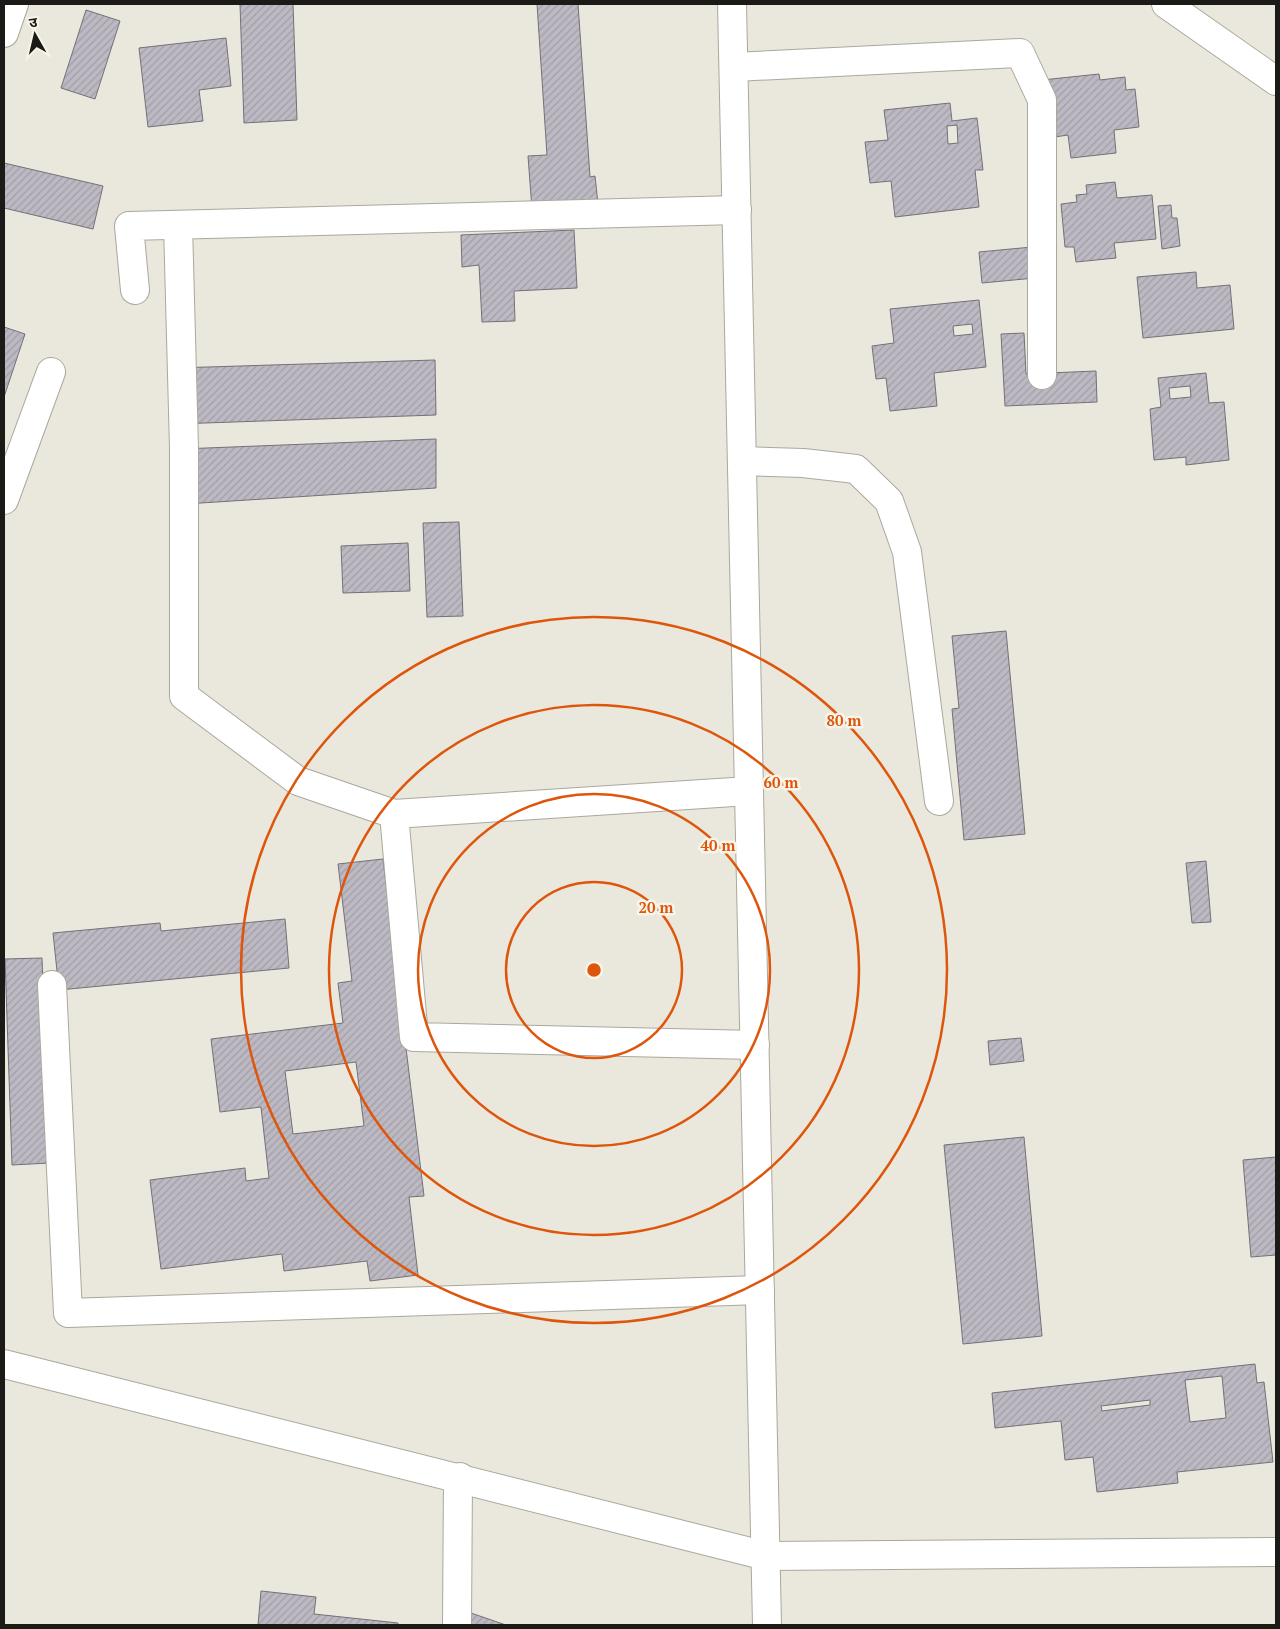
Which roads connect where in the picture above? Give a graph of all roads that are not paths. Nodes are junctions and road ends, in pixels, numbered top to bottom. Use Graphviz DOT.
graph roads {
  1 [pos="14,4"];
  2 [pos="732,4"];
  3 [pos="1166,4"];
  4 [pos="4,33"];
  5 [pos="734,68"];
  6 [pos="1276,81"];
  7 [pos="737,210"];
  8 [pos="178,225"];
  9 [pos="134,290"];
  10 [pos="51,372"];
  11 [pos="1042,375"];
  12 [pos="742,461"];
  13 [pos="4,500"];
  14 [pos="749,791"];
  15 [pos="939,801"];
  16 [pos="394,814"];
  17 [pos="52,985"];
  18 [pos="755,1045"];
  19 [pos="760,1290"];
  20 [pos="4,1364"];
  21 [pos="459,1478"];
  22 [pos="1276,1552"];
  23 [pos="766,1556"];
  24 [pos="457,1625"];
  25 [pos="767,1625"];
  1 -- 4 [label="street"];
  2 -- 5 [label="street"];
  3 -- 6 [label="street"];
  5 -- 7 [label="street"];
  5 -- 11 [label="street"];
  7 -- 8 [label="street"];
  7 -- 12 [label="street"];
  8 -- 9 [label="street"];
  8 -- 16 [label="street"];
  10 -- 13 [label="street"];
  12 -- 14 [label="street"];
  12 -- 15 [label="street"];
  14 -- 16 [label="street"];
  14 -- 18 [label="street"];
  16 -- 18 [label="street"];
  17 -- 19 [label="street"];
  18 -- 19 [label="street"];
  19 -- 23 [label="street"];
  20 -- 21 [label="street"];
  21 -- 23 [label="street"];
  21 -- 24 [label="street"];
  22 -- 23 [label="street"];
  23 -- 25 [label="street"];
}
